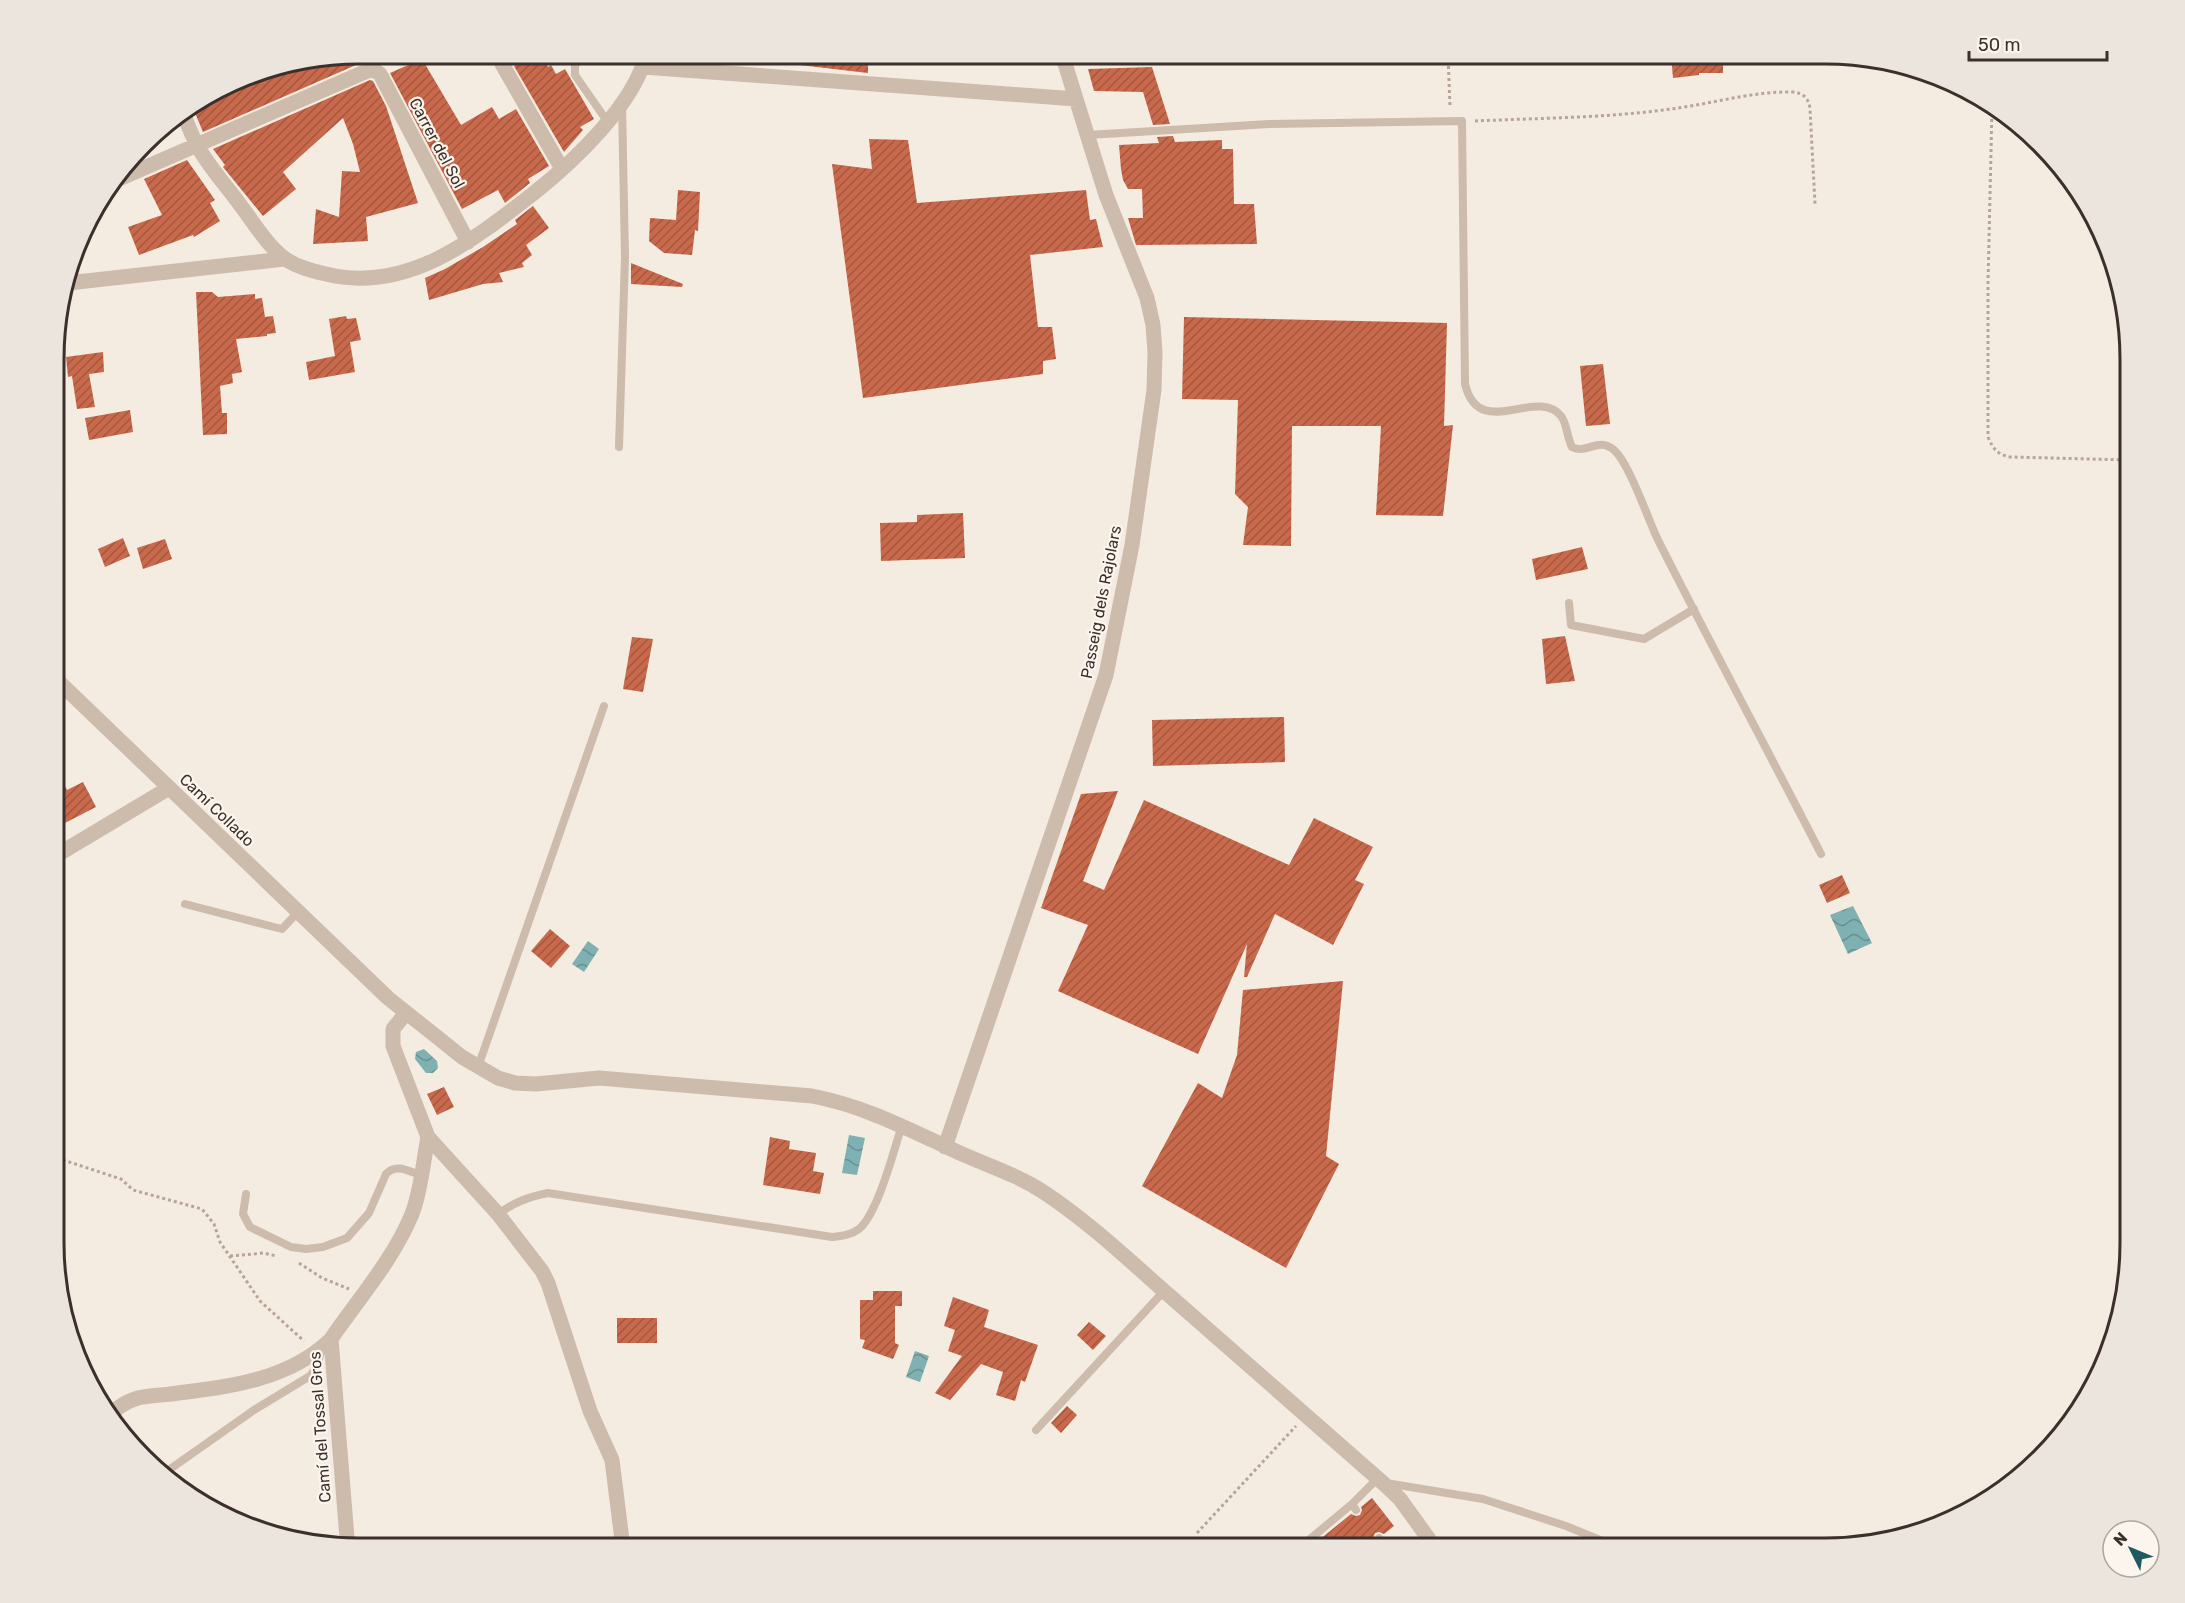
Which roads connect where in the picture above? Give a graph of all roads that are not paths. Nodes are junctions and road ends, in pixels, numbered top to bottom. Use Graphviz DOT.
graph roads {
  1 [pos="502,64"];
  2 [pos="576,64"];
  3 [pos="644,64"];
  4 [pos="679,64"];
  5 [pos="1065,64"];
  6 [pos="1076,99"];
  7 [pos="622,104"];
  8 [pos="186,121"];
  9 [pos="607,121"];
  10 [pos="1088,135"];
  11 [pos="196,145"];
  12 [pos="562,169"];
  13 [pos="130,174"];
  14 [pos="468,242"];
  15 [pos="284,259"];
  16 [pos="75,282"];
  17 [pos="619,447"];
  18 [pos="1569,603"];
  19 [pos="1694,609"];
  20 [pos="64,687"];
  21 [pos="604,706"];
  22 [pos="169,789"];
  23 [pos="64,851"];
  24 [pos="1821,854"];
  25 [pos="185,904"];
  26 [pos="298,912"];
  27 [pos="406,1013"];
  28 [pos="478,1067"];
  29 [pos="902,1125"];
  30 [pos="428,1137"];
  31 [pos="945,1147"];
  32 [pos="421,1175"];
  33 [pos="246,1194"];
  34 [pos="498,1214"];
  35 [pos="1164,1291"];
  36 [pos="323,1346"];
  37 [pos="116,1409"];
  38 [pos="1036,1430"];
  39 [pos="170,1469"];
  40 [pos="1381,1480"];
  41 [pos="347,1538"];
  42 [pos="621,1538"];
  43 [pos="1313,1538"];
  44 [pos="1425,1538"];
  45 [pos="1595,1538"];
  1 -- 12 [label="street"];
  2 -- 9 [label="lane"];
  3 -- 7 [label="street"];
  4 -- 6 [label="street"];
  5 -- 6 [label="street, Passeig dels Rajolars"];
  6 -- 10 [label="street, Passeig dels Rajolars"];
  7 -- 9 [label="street"];
  7 -- 17 [label="lane"];
  8 -- 11 [label="street"];
  9 -- 12 [label="street"];
  10 -- 19 [label="lane"];
  10 -- 31 [label="street, Passeig dels Rajolars"];
  11 -- 13 [label="street"];
  11 -- 14 [label="street, Carrer del Sol"];
  11 -- 15 [label="street"];
  12 -- 14 [label="street"];
  14 -- 15 [label="street"];
  15 -- 16 [label="street"];
  18 -- 19 [label="lane"];
  19 -- 24 [label="lane"];
  20 -- 22 [label="street, Camí Collado"];
  21 -- 28 [label="lane"];
  22 -- 23 [label="street"];
  22 -- 26 [label="street, Camí Collado"];
  25 -- 26 [label="lane"];
  26 -- 27 [label="street, Camí Collado"];
  27 -- 28 [label="street, Camí Collado"];
  27 -- 30 [label="street"];
  28 -- 29 [label="street, Camí Collado"];
  29 -- 31 [label="street, Camí Collado"];
  29 -- 34 [label="lane"];
  30 -- 32 [label="street"];
  30 -- 34 [label="street"];
  31 -- 35 [label="street, Camí Collado"];
  32 -- 33 [label="lane"];
  32 -- 36 [label="street"];
  34 -- 42 [label="street"];
  35 -- 38 [label="lane"];
  35 -- 40 [label="street, Camí Collado"];
  36 -- 37 [label="street"];
  36 -- 39 [label="lane"];
  36 -- 41 [label="street, Camí del Tossal Gros"];
  40 -- 43 [label="lane"];
  40 -- 44 [label="street, Camí Collado"];
  40 -- 45 [label="lane"];
}
